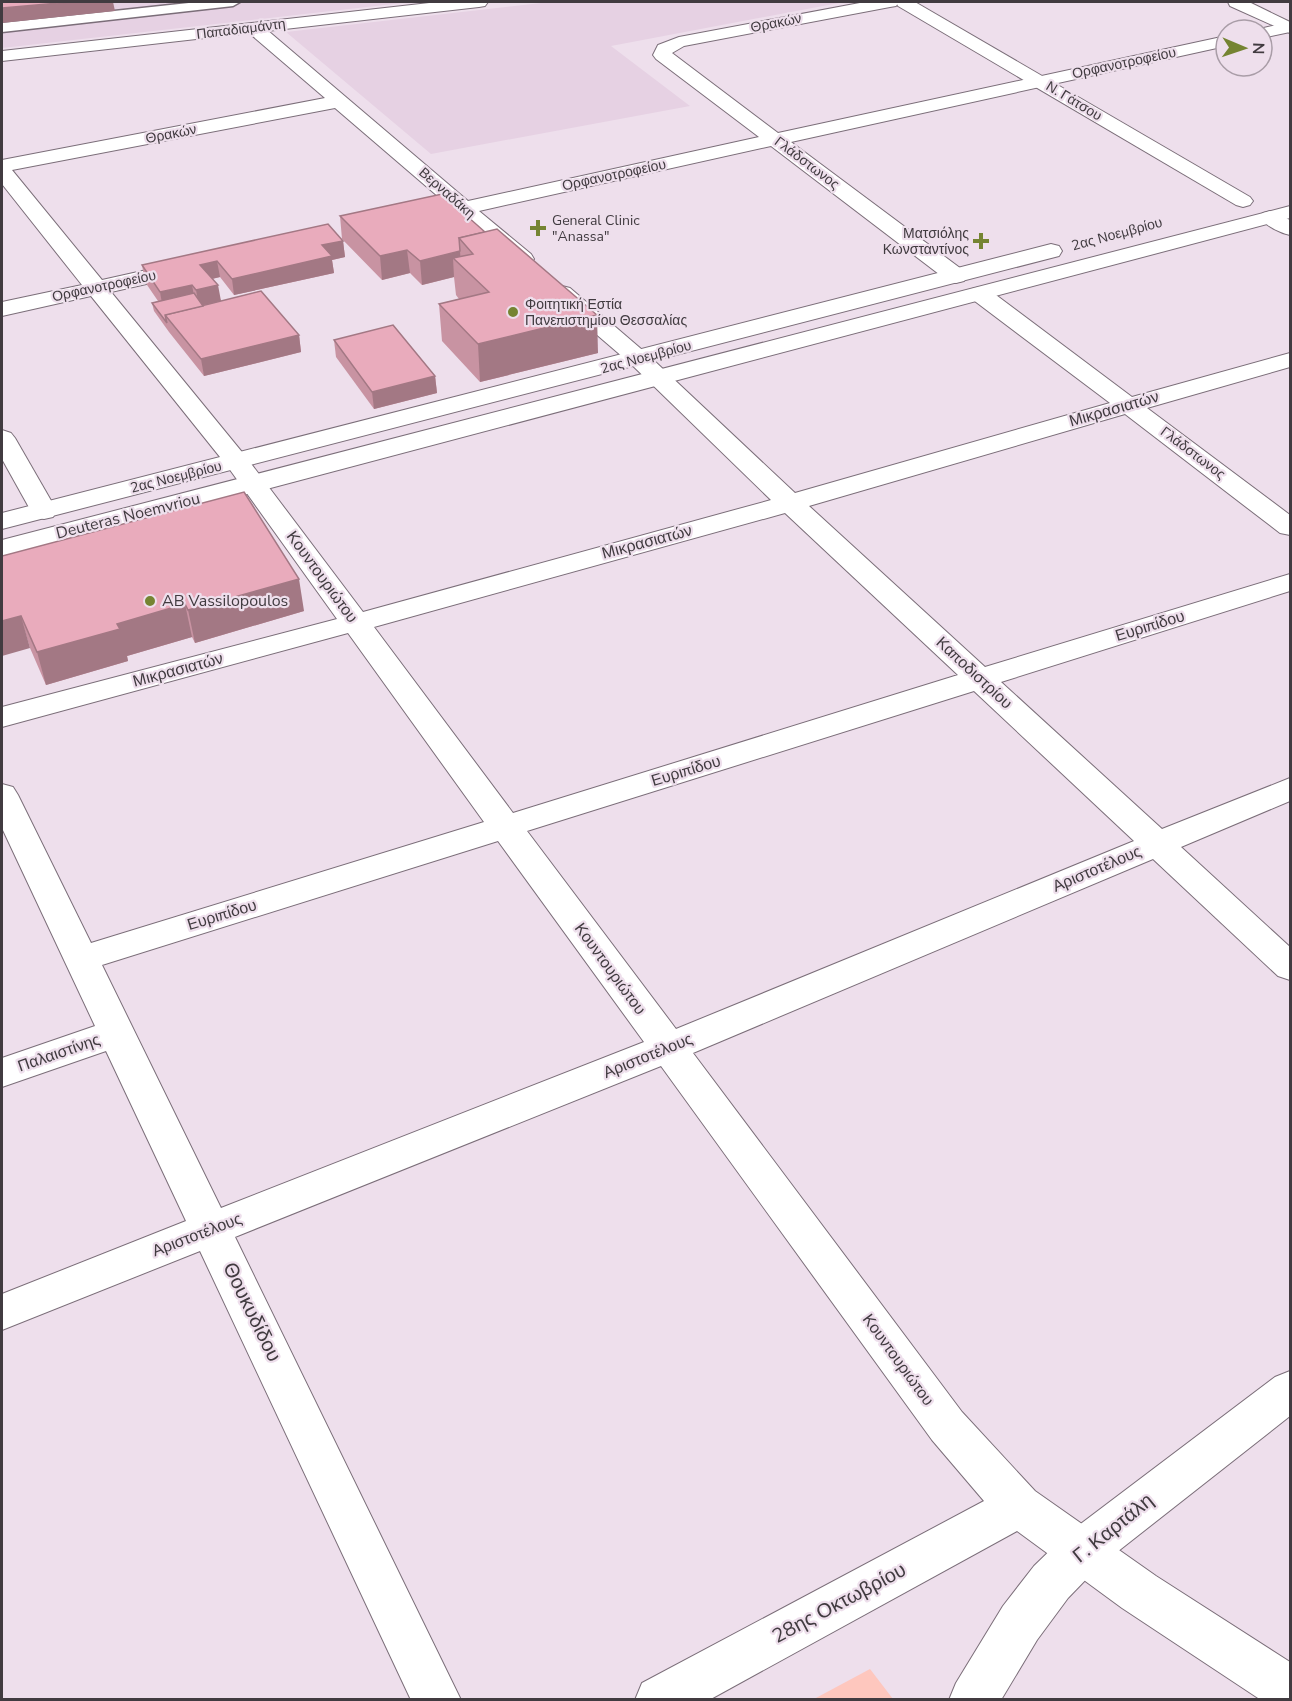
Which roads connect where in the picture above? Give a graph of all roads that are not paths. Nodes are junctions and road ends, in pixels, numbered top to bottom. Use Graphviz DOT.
graph roads {
  1 [pos="233,2"];
  2 [pos="480,2"];
  3 [pos="890,2"];
  4 [pos="904,2"];
  5 [pos="1236,2"];
  6 [pos="1274,2"];
  7 [pos="1290,23"];
  8 [pos="2,27"];
  9 [pos="254,28"];
  10 [pos="1274,29"];
  11 [pos="1214,44"];
  12 [pos="664,49"];
  13 [pos="2,56"];
  14 [pos="1040,81"];
  15 [pos="340,102"];
  16 [pos="776,140"];
  17 [pos="2,166"];
  18 [pos="2,171"];
  19 [pos="1220,207"];
  20 [pos="464,208"];
  21 [pos="1280,214"];
  22 [pos="429,215"];
  23 [pos="1290,229"];
  24 [pos="1071,246"];
  25 [pos="211,262"];
  26 [pos="534,268"];
  27 [pos="956,276"];
  28 [pos="551,284"];
  29 [pos="97,287"];
  30 [pos="980,294"];
  31 [pos="2,309"];
  32 [pos="1290,360"];
  33 [pos="649,368"];
  34 [pos="1128,404"];
  35 [pos="2,438"];
  36 [pos="246,473"];
  37 [pos="790,503"];
  38 [pos="44,511"];
  39 [pos="2,521"];
  40 [pos="1290,526"];
  41 [pos="2,548"];
  42 [pos="1290,582"];
  43 [pos="356,623"];
  44 [pos="981,679"];
  45 [pos="2,717"];
  46 [pos="1290,789"];
  47 [pos="2,795"];
  48 [pos="506,827"];
  49 [pos="1157,844"];
  50 [pos="81,959"];
  51 [pos="1290,967"];
  52 [pos="117,1033"];
  53 [pos="668,1048"];
  54 [pos="2,1073"];
  55 [pos="212,1229"];
  56 [pos="2,1312"];
  57 [pos="1290,1391"];
  58 [pos="1019,1506"];
  59 [pos="1082,1551"];
  60 [pos="1290,1690"];
  61 [pos="437,1700"];
  62 [pos="659,1700"];
  63 [pos="973,1700"];
  1 -- 8 [label="lane"];
  2 -- 9 [label="street, Παπαδιαμάντη"];
  3 -- 12 [label="street, Θρακών"];
  4 -- 14 [label="street, Ν. Γάτσου"];
  5 -- 7 [label="street"];
  6 -- 7 [label="street"];
  7 -- 10 [label="street"];
  9 -- 13 [label="street, Παπαδιαμάντη"];
  9 -- 15 [label="street, Βερναδάκη"];
  11 -- 14 [label="street, Ορφανοτροφείου"];
  12 -- 16 [label="street, Γλάδστωνος"];
  14 -- 16 [label="street, Ορφανοτροφείου"];
  14 -- 19 [label="street, Ν. Γάτσου"];
  15 -- 17 [label="street, Θρακών"];
  15 -- 20 [label="street, Βερναδάκη"];
  16 -- 20 [label="street, Ορφανοτροφείου"];
  16 -- 27 [label="street, Γλάδστωνος"];
  18 -- 29 [label="street, Κουντουριώτου"];
  20 -- 22 [label="street, Ορφανοτροφείου"];
  20 -- 26 [label="street, Βερναδάκη"];
  21 -- 23 [label="street"];
  21 -- 30 [label="street, 2ας Νοεμβρίου"];
  24 -- 27 [label="street, 2ας Νοεμβρίου"];
  25 -- 29 [label="street, Ορφανοτροφείου"];
  27 -- 33 [label="street, 2ας Νοεμβρίου"];
  28 -- 33 [label="street"];
  29 -- 31 [label="street, Ορφανοτροφείου"];
  29 -- 36 [label="street, Κουντουριώτου"];
  30 -- 33 [label="street, 2ας Νοεμβρίου"];
  30 -- 34 [label="street, Γλάδστωνος"];
  32 -- 34 [label="street, Μικρασιατών"];
  33 -- 36 [label="street, 2ας Νοεμβρίου"];
  33 -- 37 [label="street, Καποδιστρίου"];
  34 -- 37 [label="street, Μικρασιατών"];
  34 -- 40 [label="street, Γλάδστωνος"];
  35 -- 38 [label="street"];
  36 -- 38 [label="street, 2ας Νοεμβρίου"];
  36 -- 41 [label="street, Deuteras Noemvriou"];
  36 -- 43 [label="street, Κουντουριώτου"];
  37 -- 43 [label="street, Μικρασιατών"];
  37 -- 44 [label="street, Καποδιστρίου"];
  38 -- 39 [label="street, 2ας Νοεμβρίου"];
  42 -- 44 [label="street, Ευριπίδου"];
  43 -- 45 [label="street, Μικρασιατών"];
  43 -- 48 [label="street, Κουντουριώτου"];
  44 -- 48 [label="street, Ευριπίδου"];
  44 -- 49 [label="street, Καποδιστρίου"];
  46 -- 49 [label="street, Αριστοτέλους"];
  47 -- 50 [label="street, Θουκυδίδου"];
  48 -- 50 [label="street, Ευριπίδου"];
  48 -- 53 [label="street, Κουντουριώτου"];
  49 -- 51 [label="street, Καποδιστρίου"];
  49 -- 53 [label="street, Αριστοτέλους"];
  50 -- 52 [label="street, Θουκυδίδου"];
  52 -- 54 [label="street, Παλαιστίνης"];
  52 -- 55 [label="street, Θουκυδίδου"];
  53 -- 55 [label="street, Αριστοτέλους"];
  53 -- 58 [label="street, Κουντουριώτου"];
  55 -- 56 [label="street, Αριστοτέλους"];
  55 -- 61 [label="street, Θουκυδίδου"];
  57 -- 59 [label="street, Γ. Καρτάλη"];
  58 -- 59 [label="street, Κουντουριώτου"];
  58 -- 62 [label="street, 28ης Οκτωβρίου"];
  59 -- 60 [label="street, Κουντουριώτου"];
  59 -- 63 [label="street, Γ. Καρτάλη"];
}
